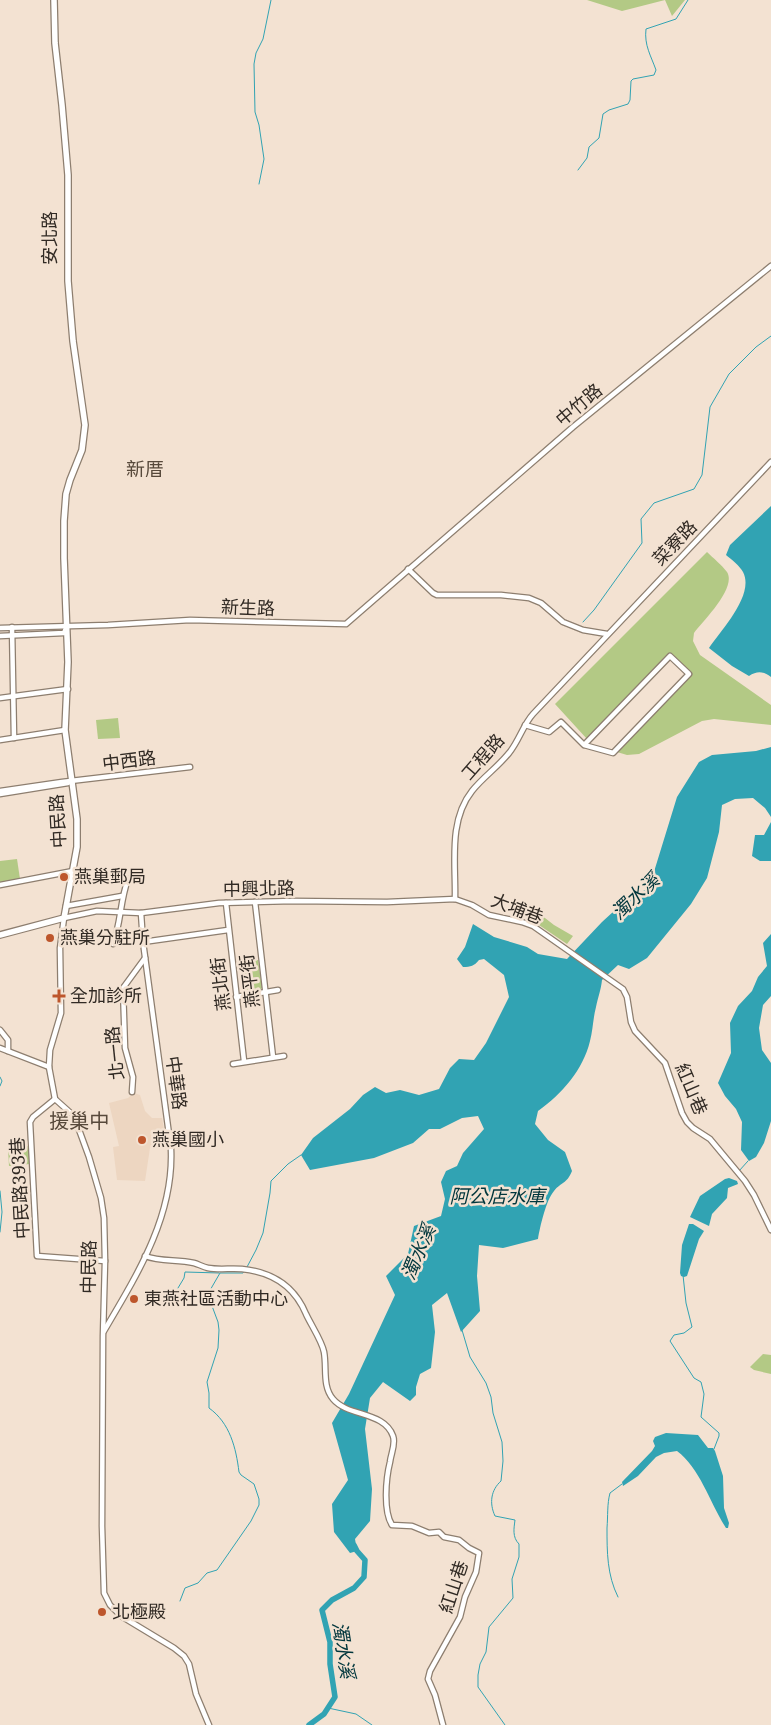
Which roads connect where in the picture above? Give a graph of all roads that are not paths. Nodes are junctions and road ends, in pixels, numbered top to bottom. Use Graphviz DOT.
graph roads {
  1 [pos="52,0"];
  2 [pos="771,266"];
  3 [pos="771,462"];
  4 [pos="75,469"];
  5 [pos="70,474"];
  6 [pos="408,569"];
  7 [pos="65,626"];
  8 [pos="0,628"];
  9 [pos="12,628"];
  10 [pos="64,633"];
  11 [pos="607,634"];
  12 [pos="0,636"];
  13 [pos="12,636"];
  14 [pos="66,689"];
  15 [pos="14,696"];
  16 [pos="0,698"];
  17 [pos="525,725"];
  18 [pos="64,730"];
  19 [pos="14,738"];
  20 [pos="0,740"];
  21 [pos="584,745"];
  22 [pos="190,767"];
  23 [pos="71,782"];
  24 [pos="0,792"];
  25 [pos="73,870"];
  26 [pos="138,876"];
  27 [pos="0,885"];
  28 [pos="122,896"];
  29 [pos="455,899"];
  30 [pos="255,902"];
  31 [pos="226,903"];
  32 [pos="66,906"];
  33 [pos="121,912"];
  34 [pos="142,913"];
  35 [pos="64,918"];
  36 [pos="228,930"];
  37 [pos="0,934"];
  38 [pos="143,942"];
  39 [pos="113,944"];
  40 [pos="145,958"];
  41 [pos="610,979"];
  42 [pos="278,990"];
  43 [pos="265,992"];
  44 [pos="236,996"];
  45 [pos="0,1030"];
  46 [pos="0,1048"];
  47 [pos="8,1051"];
  48 [pos="284,1056"];
  49 [pos="273,1057"];
  50 [pos="244,1061"];
  51 [pos="233,1064"];
  52 [pos="49,1067"];
  53 [pos="132,1092"];
  54 [pos="55,1099"];
  55 [pos="771,1230"];
  56 [pos="145,1256"];
  57 [pos="105,1261"];
  58 [pos="103,1332"];
  59 [pos="209,1725"];
  60 [pos="443,1725"];
  1 -- 4 [label="main road, 安北路"];
  1 -- 5 [label="main road, 安北路"];
  2 -- 6 [label="street, 中竹路"];
  3 -- 11 [label="street, 菜寮路"];
  4 -- 7 [label="main road, 中民路"];
  5 -- 7 [label="main road, 中民路"];
  6 -- 7 [label="street, 新生路"];
  6 -- 11 [label="street"];
  7 -- 9 [label="street, 新生路"];
  7 -- 10 [label="main road, 中民路"];
  7 -- 14 [label="main road, 中民路"];
  8 -- 9 [label="street, 新生路"];
  9 -- 13 [label="street"];
  10 -- 13 [label="street"];
  10 -- 14 [label="main road, 中民路"];
  11 -- 17 [label="street, 工程路"];
  12 -- 13 [label="street"];
  13 -- 15 [label="street"];
  14 -- 15 [label="street"];
  14 -- 18 [label="main road, 中民路"];
  15 -- 16 [label="street"];
  15 -- 19 [label="street"];
  17 -- 21 [label="street"];
  17 -- 29 [label="street, 工程路"];
  18 -- 19 [label="street"];
  18 -- 23 [label="main road, 中民路"];
  19 -- 20 [label="street"];
  21 -- 21 [label="street"];
  22 -- 23 [label="street, 中西路"];
  23 -- 24 [label="street, 中西路"];
  23 -- 25 [label="main road, 中民路"];
  25 -- 27 [label="street"];
  25 -- 32 [label="main road, 中民路"];
  26 -- 28 [label="street"];
  28 -- 32 [label="street"];
  28 -- 33 [label="street"];
  29 -- 30 [label="street, 中興北路"];
  29 -- 41 [label="street, 大埔巷"];
  30 -- 31 [label="street, 中興北路"];
  30 -- 43 [label="street, 燕平街"];
  31 -- 34 [label="street, 中興北路"];
  31 -- 36 [label="street, 燕北街"];
  32 -- 35 [label="main road, 中民路"];
  33 -- 34 [label="street, 中興北路"];
  33 -- 35 [label="street, 中興北路"];
  33 -- 39 [label="street"];
  34 -- 38 [label="street, 中華路"];
  35 -- 37 [label="main road"];
  35 -- 52 [label="street, 中民路"];
  36 -- 38 [label="street"];
  36 -- 44 [label="street, 燕北街"];
  38 -- 40 [label="street, 中華路"];
  40 -- 53 [label="street, 北一路"];
  40 -- 56 [label="street, 中華路"];
  41 -- 55 [label="street, 紅山巷"];
  42 -- 43 [label="street"];
  43 -- 44 [label="street"];
  43 -- 49 [label="street, 燕平街"];
  44 -- 50 [label="street, 燕北街"];
  45 -- 47 [label="street"];
  46 -- 47 [label="street"];
  47 -- 52 [label="street"];
  48 -- 49 [label="street"];
  49 -- 50 [label="street"];
  50 -- 51 [label="street"];
  52 -- 54 [label="street, 中民路"];
  54 -- 57 [label="street, 中民路"];
  54 -- 57 [label="street, 中民路393巷"];
  56 -- 58 [label="street, 中華路"];
  56 -- 60 [label="street, 紅山巷"];
  57 -- 58 [label="street, 中民路"];
  58 -- 59 [label="street, 中民路"];
}
